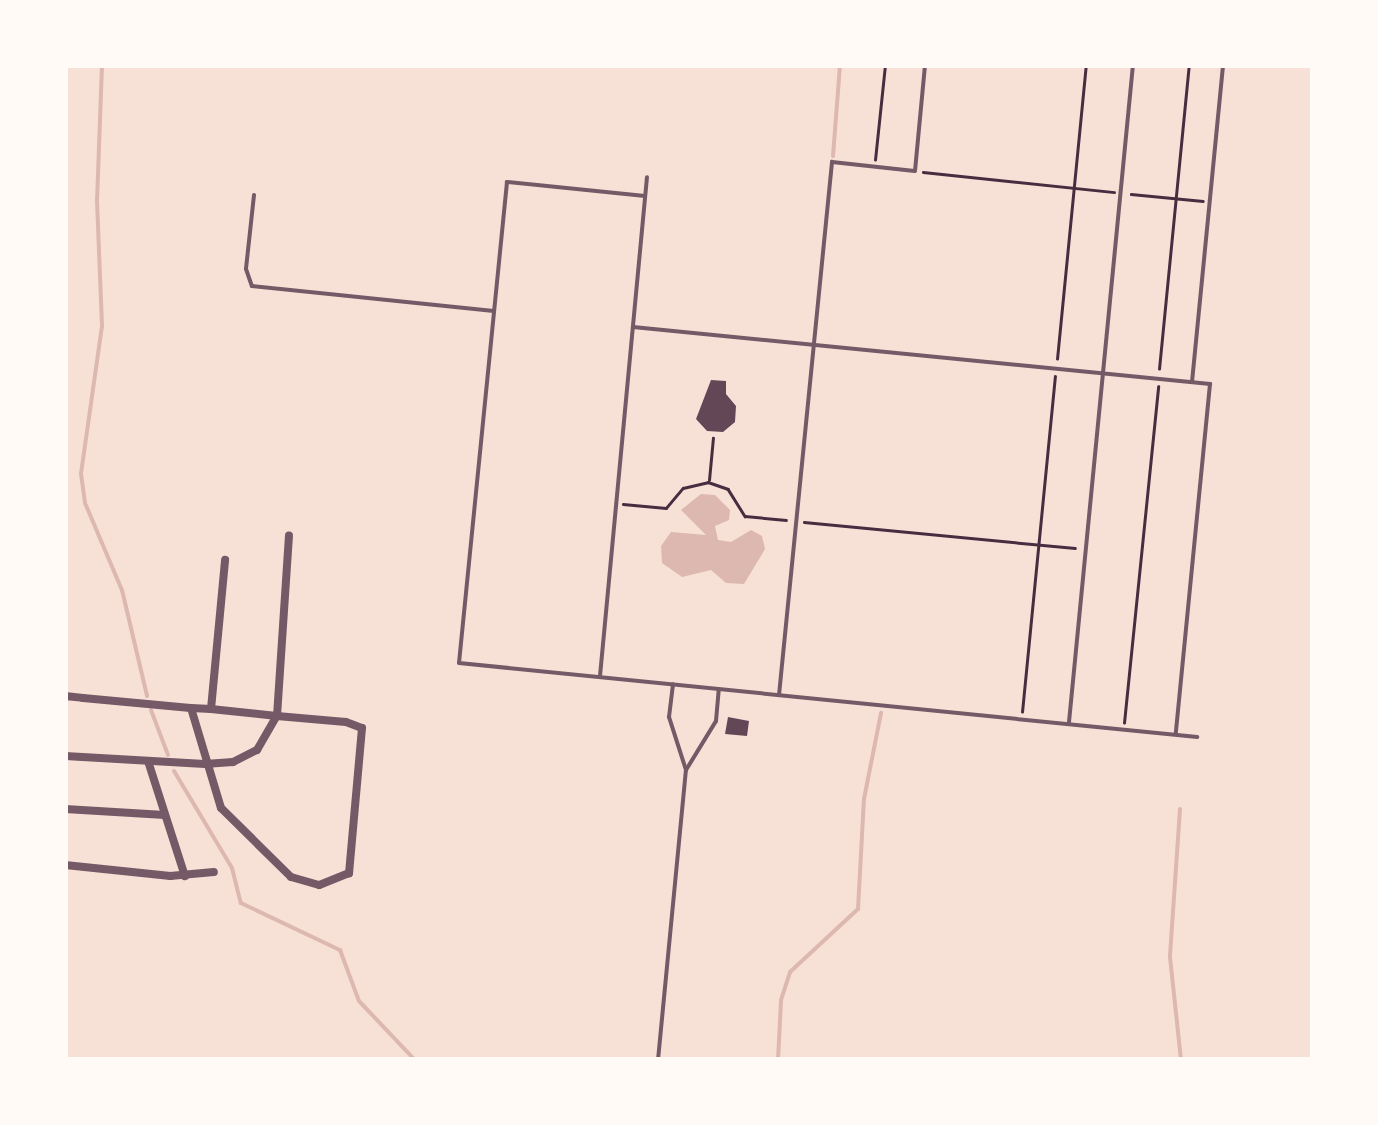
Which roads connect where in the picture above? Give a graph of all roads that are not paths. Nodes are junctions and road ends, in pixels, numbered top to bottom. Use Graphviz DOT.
graph roads {
  1 [pos="925,65"];
  2 [pos="1133,65"];
  3 [pos="1223,65"];
  4 [pos="647,178"];
  5 [pos="254,194"];
  6 [pos="645,196"];
  7 [pos="494,311"];
  8 [pos="633,327"];
  9 [pos="814,345"];
  10 [pos="1103,373"];
  11 [pos="1192,382"];
  12 [pos="288,535"];
  13 [pos="225,560"];
  14 [pos="600,677"];
  15 [pos="672,684"];
  16 [pos="719,689"];
  17 [pos="779,695"];
  18 [pos="65,696"];
  19 [pos="191,708"];
  20 [pos="211,710"];
  21 [pos="278,716"];
  22 [pos="1069,724"];
  23 [pos="1176,734"];
  24 [pos="1197,737"];
  25 [pos="65,756"];
  26 [pos="148,761"];
  27 [pos="206,764"];
  28 [pos="686,770"];
  29 [pos="65,809"];
  30 [pos="166,815"];
  31 [pos="65,866"];
  32 [pos="214,872"];
  33 [pos="184,876"];
  34 [pos="658,1060"];
  1 -- 9 [label="lane"];
  2 -- 10 [label="lane"];
  3 -- 11 [label="lane"];
  4 -- 6 [label="lane"];
  5 -- 7 [label="lane"];
  6 -- 7 [label="lane"];
  6 -- 8 [label="lane"];
  7 -- 14 [label="lane"];
  8 -- 9 [label="lane"];
  8 -- 14 [label="lane"];
  9 -- 10 [label="lane"];
  9 -- 17 [label="lane"];
  10 -- 11 [label="lane"];
  10 -- 22 [label="lane"];
  11 -- 23 [label="lane"];
  12 -- 21 [label="street"];
  13 -- 20 [label="street"];
  14 -- 15 [label="lane"];
  15 -- 16 [label="lane"];
  15 -- 28 [label="lane"];
  16 -- 17 [label="lane"];
  16 -- 28 [label="lane"];
  17 -- 22 [label="lane"];
  18 -- 19 [label="street"];
  19 -- 20 [label="street"];
  19 -- 27 [label="street"];
  20 -- 21 [label="street"];
  21 -- 27 [label="street"];
  21 -- 27 [label="street"];
  22 -- 23 [label="lane"];
  23 -- 24 [label="lane"];
  25 -- 26 [label="street"];
  26 -- 27 [label="street"];
  26 -- 30 [label="street"];
  28 -- 34 [label="lane"];
  29 -- 30 [label="street"];
  30 -- 33 [label="street"];
  31 -- 33 [label="street"];
  32 -- 33 [label="street"];
}
